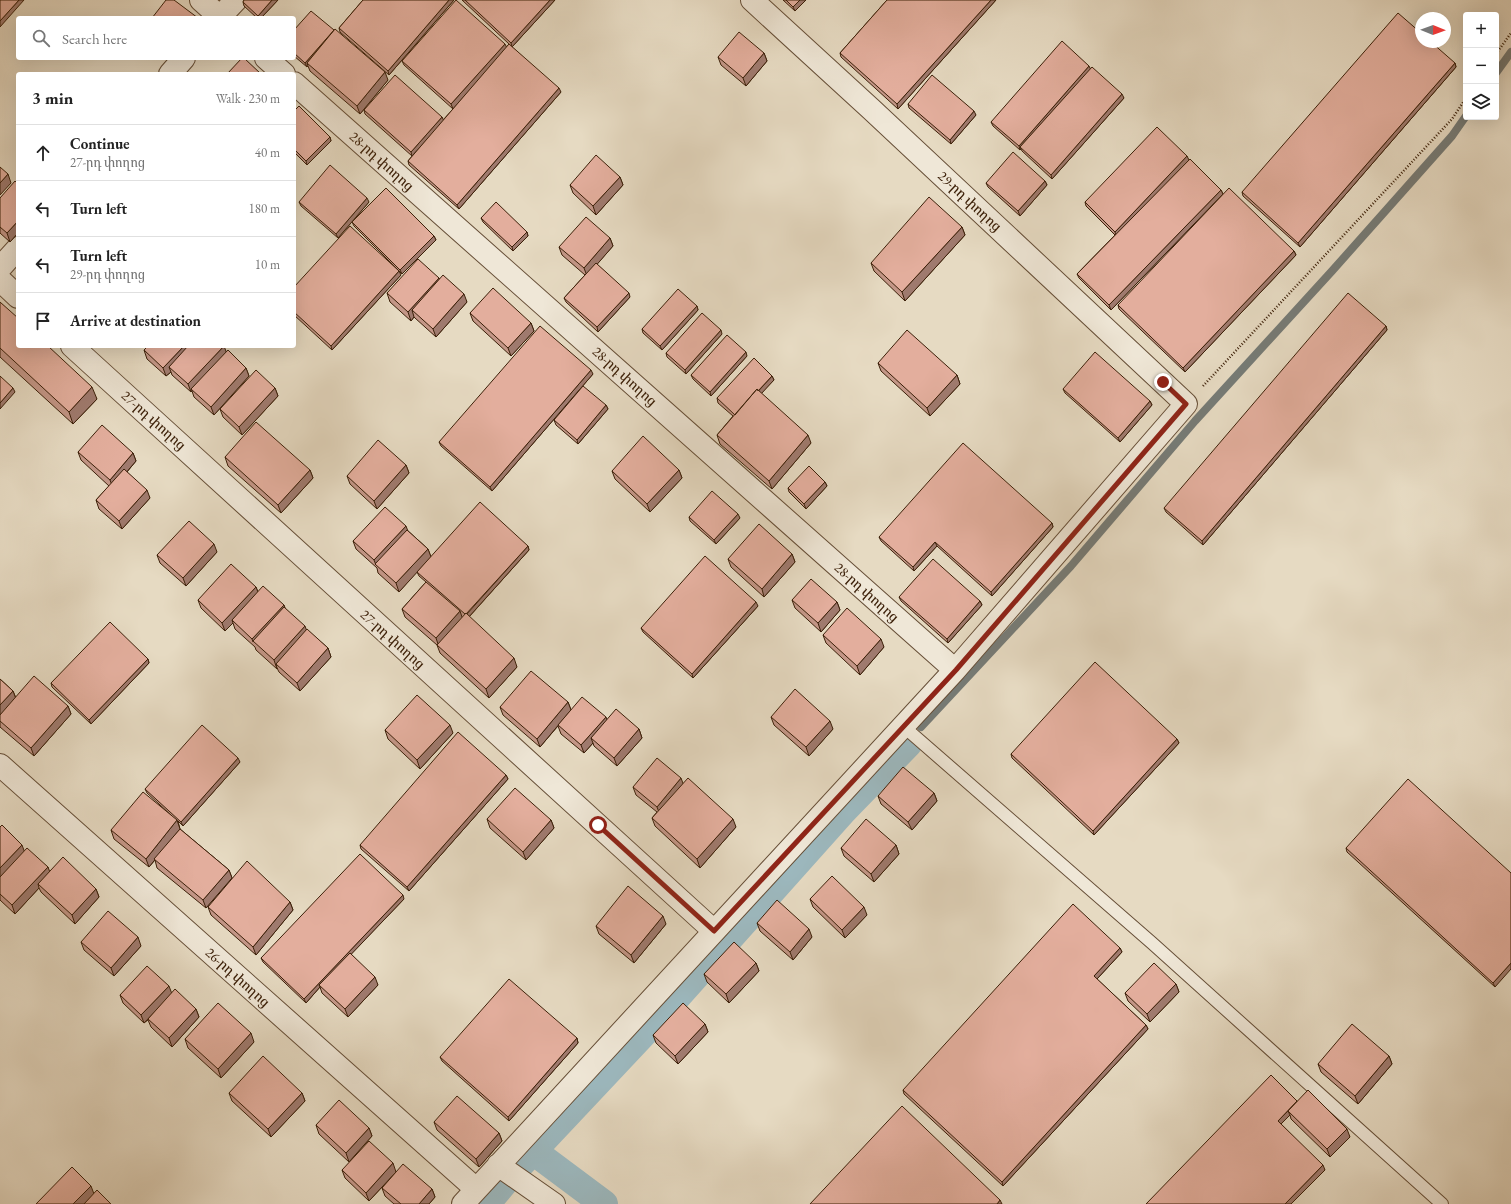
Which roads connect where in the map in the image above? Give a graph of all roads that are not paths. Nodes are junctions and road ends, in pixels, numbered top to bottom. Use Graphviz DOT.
graph roads {
  1 [pos="201,0"];
  2 [pos="236,0"];
  3 [pos="752,0"];
  4 [pos="218,16"];
  5 [pos="222,16"];
  6 [pos="182,60"];
  7 [pos="268,60"];
  8 [pos="172,72"];
  9 [pos="282,72"];
  10 [pos="296,85"];
  11 [pos="16,250"];
  12 [pos="0,268"];
  13 [pos="0,280"];
  14 [pos="16,295"];
  15 [pos="74,348"];
  16 [pos="956,670"];
  17 [pos="903,726"];
  18 [pos="0,765"];
  19 [pos="714,931"];
  20 [pos="498,1165"];
  21 [pos="469,1197"];
  22 [pos="554,1204"];
  23 [pos="1442,1204"];
  1 -- 4 [label="street"];
  2 -- 5 [label="street"];
  3 -- 16 [label="street, 29-րդ փողոց"];
  6 -- 8 [label="street"];
  7 -- 9 [label="street"];
  10 -- 16 [label="street, 28-րդ փողոց"];
  11 -- 12 [label="street"];
  13 -- 14 [label="street"];
  15 -- 19 [label="street, 27-րդ փողոց"];
  16 -- 17 [label="street"];
  17 -- 19 [label="street"];
  17 -- 23 [label="lane"];
  18 -- 21 [label="street, 26-րդ փողոց"];
  19 -- 20 [label="street"];
  20 -- 21 [label="street"];
  20 -- 22 [label="street"];
}
